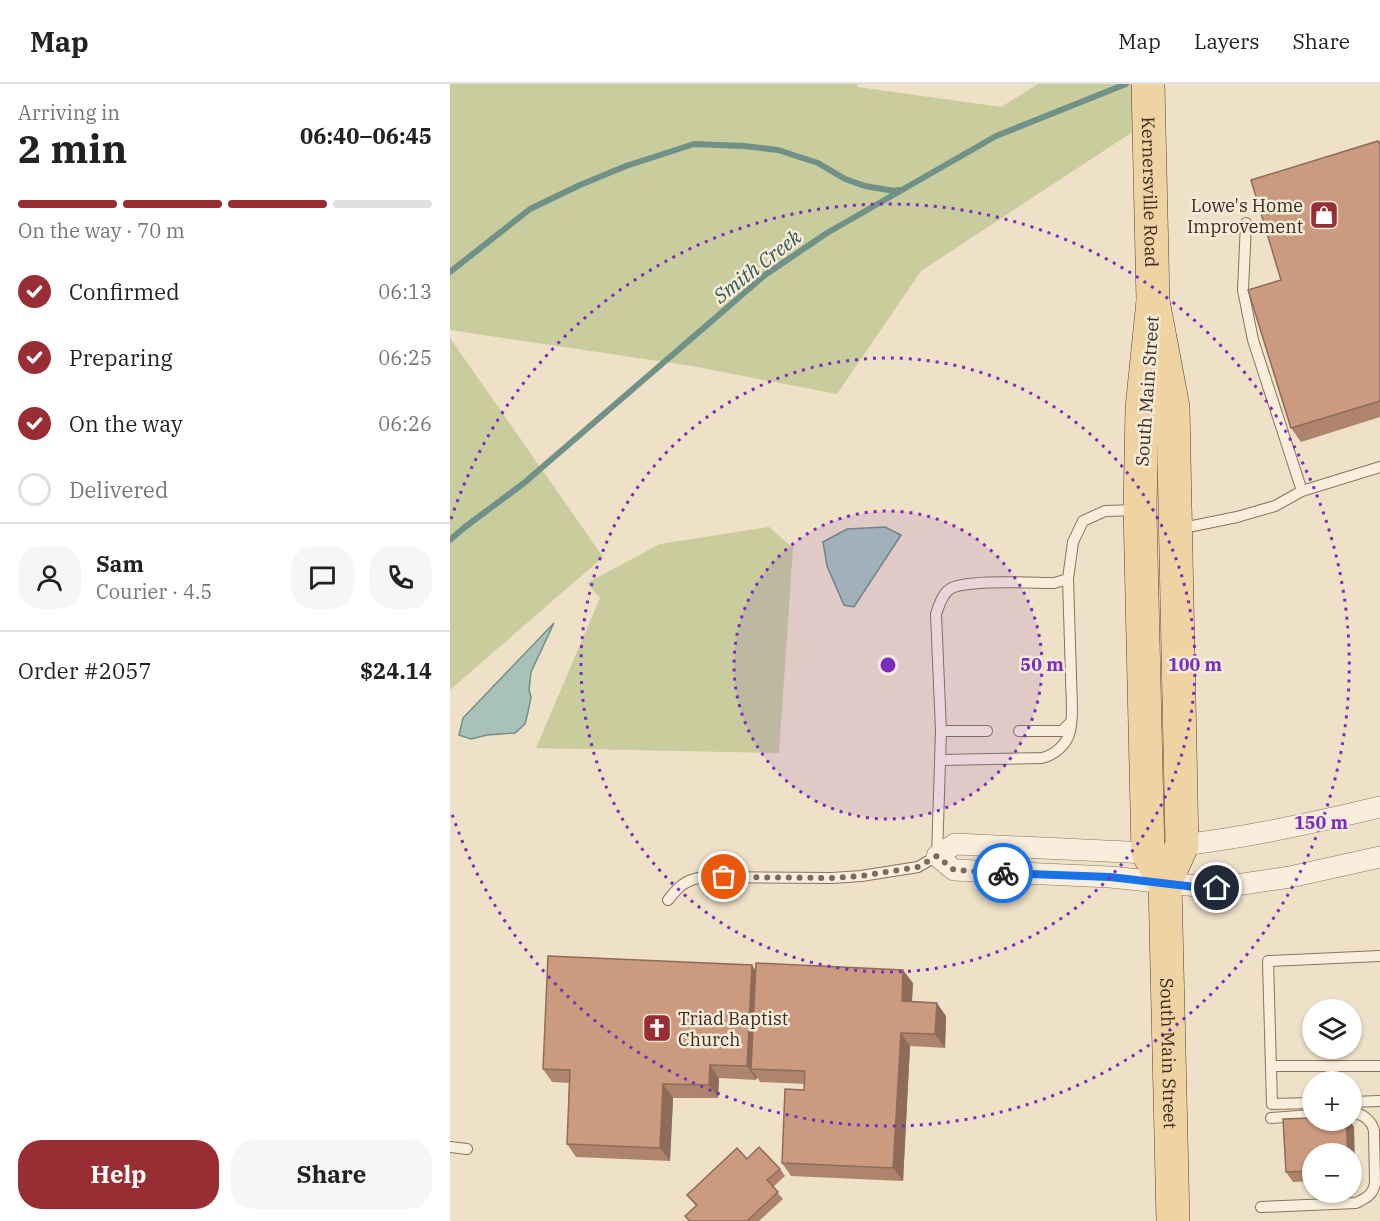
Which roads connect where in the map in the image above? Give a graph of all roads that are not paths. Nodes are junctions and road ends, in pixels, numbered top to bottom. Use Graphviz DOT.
graph roads {
  1 [pos="1148,84"];
  2 [pos="1246,224"];
  3 [pos="1153,302"];
  4 [pos="1380,467"];
  5 [pos="1302,491"];
  6 [pos="1140,510"];
  7 [pos="1175,529"];
  8 [pos="1068,579"];
  9 [pos="1070,723"];
  10 [pos="941,731"];
  11 [pos="987,731"];
  12 [pos="1019,731"];
  13 [pos="940,760"];
  14 [pos="1380,807"];
  15 [pos="1182,844"];
  16 [pos="1148,853"];
  17 [pos="937,856"];
  18 [pos="1380,857"];
  19 [pos="1165,883"];
  20 [pos="668,900"];
  21 [pos="1380,956"];
  22 [pos="1271,1066"];
  23 [pos="1380,1066"];
  24 [pos="1380,1101"];
  25 [pos="1362,1102"];
  26 [pos="1302,1103"];
  27 [pos="1302,1116"];
  28 [pos="1362,1116"];
  29 [pos="1271,1118"];
  30 [pos="450,1147"];
  31 [pos="467,1149"];
  32 [pos="1261,1207"];
  33 [pos="1173,1221"];
  1 -- 3 [label="main road, Kernersville Road"];
  2 -- 5 [label="lane"];
  3 -- 6 [label="main road, South Main Street"];
  3 -- 7 [label="main road, South Main Street"];
  4 -- 5 [label="lane"];
  5 -- 7 [label="lane"];
  6 -- 8 [label="lane"];
  6 -- 16 [label="main road, South Main Street"];
  7 -- 15 [label="main road, South Main Street"];
  8 -- 9 [label="lane"];
  8 -- 10 [label="lane"];
  9 -- 12 [label="lane"];
  9 -- 13 [label="lane"];
  10 -- 11 [label="lane"];
  10 -- 13 [label="lane"];
  13 -- 17 [label="lane"];
  14 -- 15 [label="street"];
  15 -- 19 [label="main road, South Main Street"];
  16 -- 17 [label="street"];
  16 -- 19 [label="main road, South Main Street"];
  17 -- 19 [label="street"];
  17 -- 20 [label="lane"];
  18 -- 19 [label="street"];
  19 -- 33 [label="main road, South Main Street"];
  21 -- 22 [label="lane"];
  22 -- 23 [label="lane"];
  22 -- 26 [label="lane"];
  24 -- 25 [label="lane"];
  27 -- 29 [label="lane"];
  28 -- 32 [label="lane"];
  30 -- 31 [label="lane"];
}
